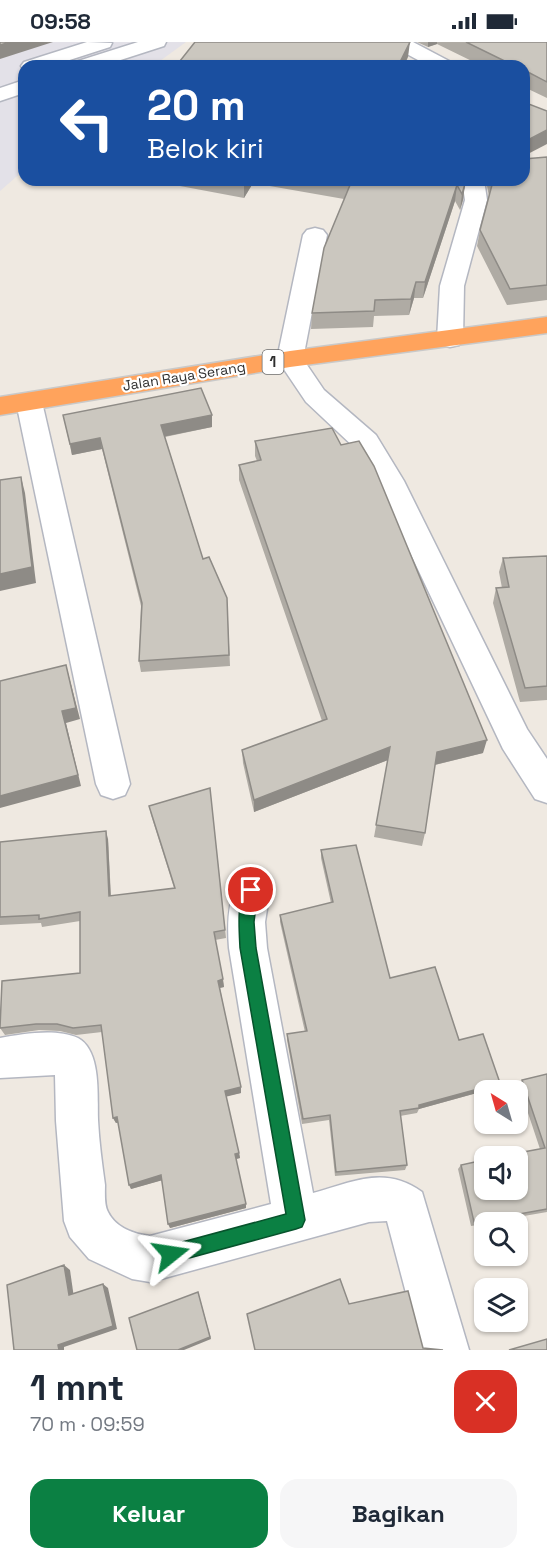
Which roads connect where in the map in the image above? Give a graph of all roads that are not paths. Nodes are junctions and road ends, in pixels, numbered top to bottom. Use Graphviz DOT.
graph roads {
  1 [pos="104,42"];
  2 [pos="157,42"];
  3 [pos="399,42"];
  4 [pos="49,60"];
  5 [pos="101,60"];
  6 [pos="433,60"];
  7 [pos="18,70"];
  8 [pos="0,76"];
  9 [pos="18,88"];
  10 [pos="0,94"];
  11 [pos="474,186"];
  12 [pos="315,235"];
  13 [pos="547,325"];
  14 [pos="450,339"];
  15 [pos="290,359"];
  16 [pos="14,404"];
  17 [pos="113,784"];
  18 [pos="547,788"];
  19 [pos="251,890"];
  20 [pos="0,1058"];
  21 [pos="296,1220"];
  22 [pos="445,1350"];
  1 -- 4 [label="street"];
  2 -- 5 [label="street"];
  3 -- 6 [label="street"];
  7 -- 8 [label="street"];
  9 -- 10 [label="street"];
  11 -- 14 [label="street"];
  12 -- 15 [label="street"];
  13 -- 14 [label="highway, Jalan Raya Serang / 1"];
  14 -- 15 [label="highway, Jalan Raya Serang / 1"];
  15 -- 16 [label="highway, Jalan Raya Serang / 1"];
  15 -- 18 [label="street"];
  16 -- 17 [label="street"];
  19 -- 21 [label="street"];
  20 -- 21 [label="street"];
  21 -- 22 [label="street"];
}
